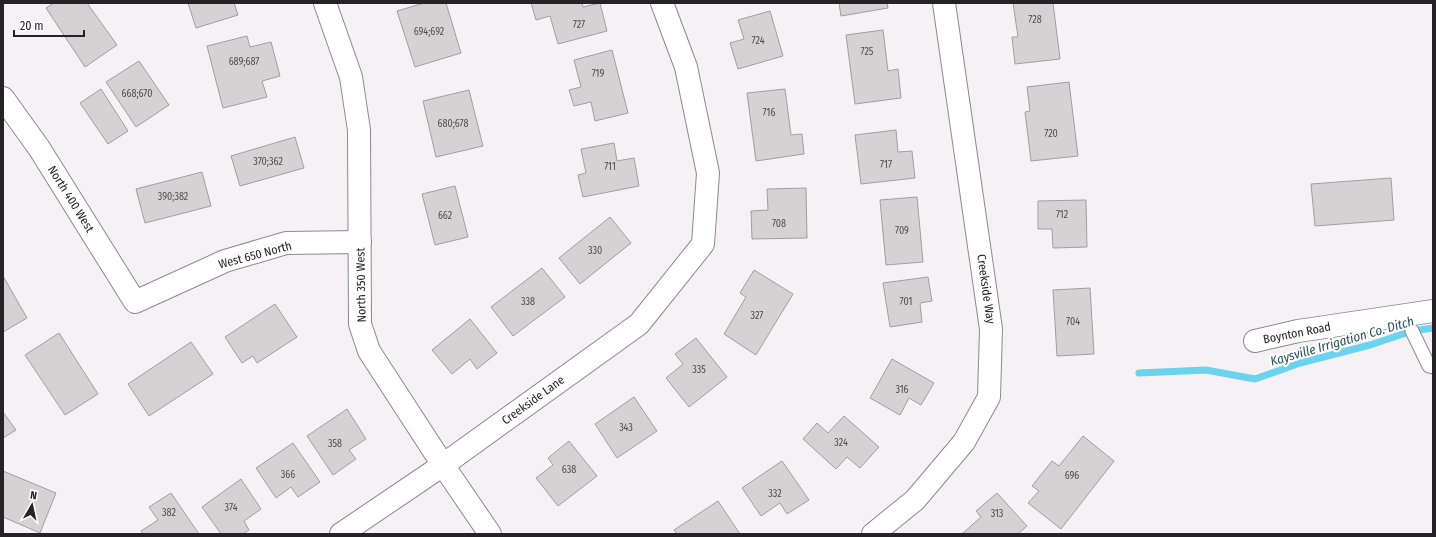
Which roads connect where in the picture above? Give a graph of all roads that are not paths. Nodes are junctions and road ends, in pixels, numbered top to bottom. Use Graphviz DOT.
graph roads {
  1 [pos="325,3"];
  2 [pos="662,3"];
  3 [pos="944,3"];
  4 [pos="3,98"];
  5 [pos="360,242"];
  6 [pos="135,302"];
  7 [pos="1433,311"];
  8 [pos="1412,331"];
  9 [pos="1255,340"];
  10 [pos="1433,367"];
  11 [pos="443,465"];
  12 [pos="341,534"];
  13 [pos="490,534"];
  14 [pos="873,534"];
  1 -- 5 [label="street, North 350 West"];
  2 -- 11 [label="street, Creekside Lane"];
  3 -- 14 [label="street, Creekside Way"];
  4 -- 6 [label="street, North 400 West"];
  5 -- 6 [label="street, West 650 North"];
  5 -- 11 [label="street, North 350 West"];
  7 -- 9 [label="street, Boynton Road"];
  8 -- 10 [label="lane"];
  11 -- 12 [label="street, Creekside Lane"];
  11 -- 13 [label="street, North 350 West"];
}
